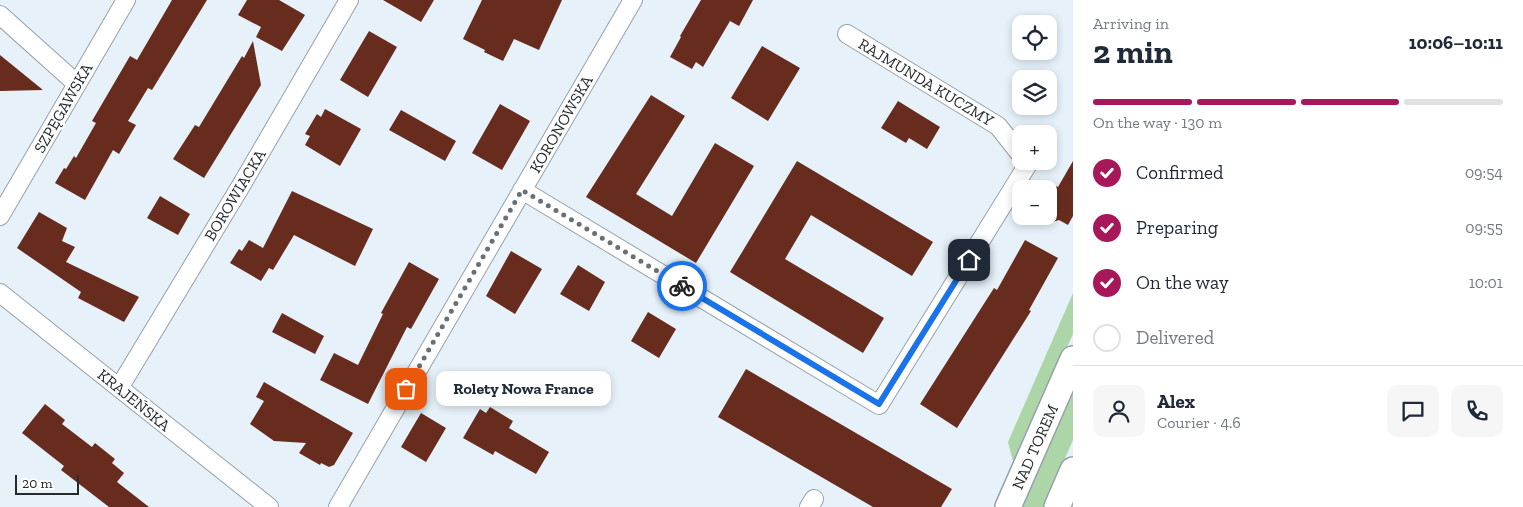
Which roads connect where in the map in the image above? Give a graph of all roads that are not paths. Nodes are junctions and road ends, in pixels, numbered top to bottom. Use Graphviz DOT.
graph roads {
  1 [pos="126,0"];
  2 [pos="347,0"];
  3 [pos="633,0"];
  4 [pos="0,15"];
  5 [pos="847,34"];
  6 [pos="77,84"];
  7 [pos="1012,144"];
  8 [pos="1024,170"];
  9 [pos="522,190"];
  10 [pos="0,216"];
  11 [pos="0,293"];
  12 [pos="1073,359"];
  13 [pos="118,388"];
  14 [pos="1073,470"];
  15 [pos="268,507"];
  16 [pos="338,507"];
  17 [pos="1008,507"];
  18 [pos="1057,507"];
  1 -- 6 [label="street, SZPĘGAWSKA"];
  2 -- 13 [label="street, BOROWIACKA"];
  3 -- 9 [label="street, KORONOWSKA"];
  4 -- 6 [label="street"];
  5 -- 7 [label="street, RAJMUNDA KUCZMY"];
  6 -- 10 [label="street, SZPĘGAWSKA"];
  8 -- 9 [label="street"];
  9 -- 16 [label="street, KORONOWSKA"];
  11 -- 13 [label="street, KRAJEŃSKA"];
  12 -- 17 [label="main road, NAD TOREM"];
  13 -- 15 [label="street, KRAJEŃSKA"];
  14 -- 18 [label="main road"];
}
